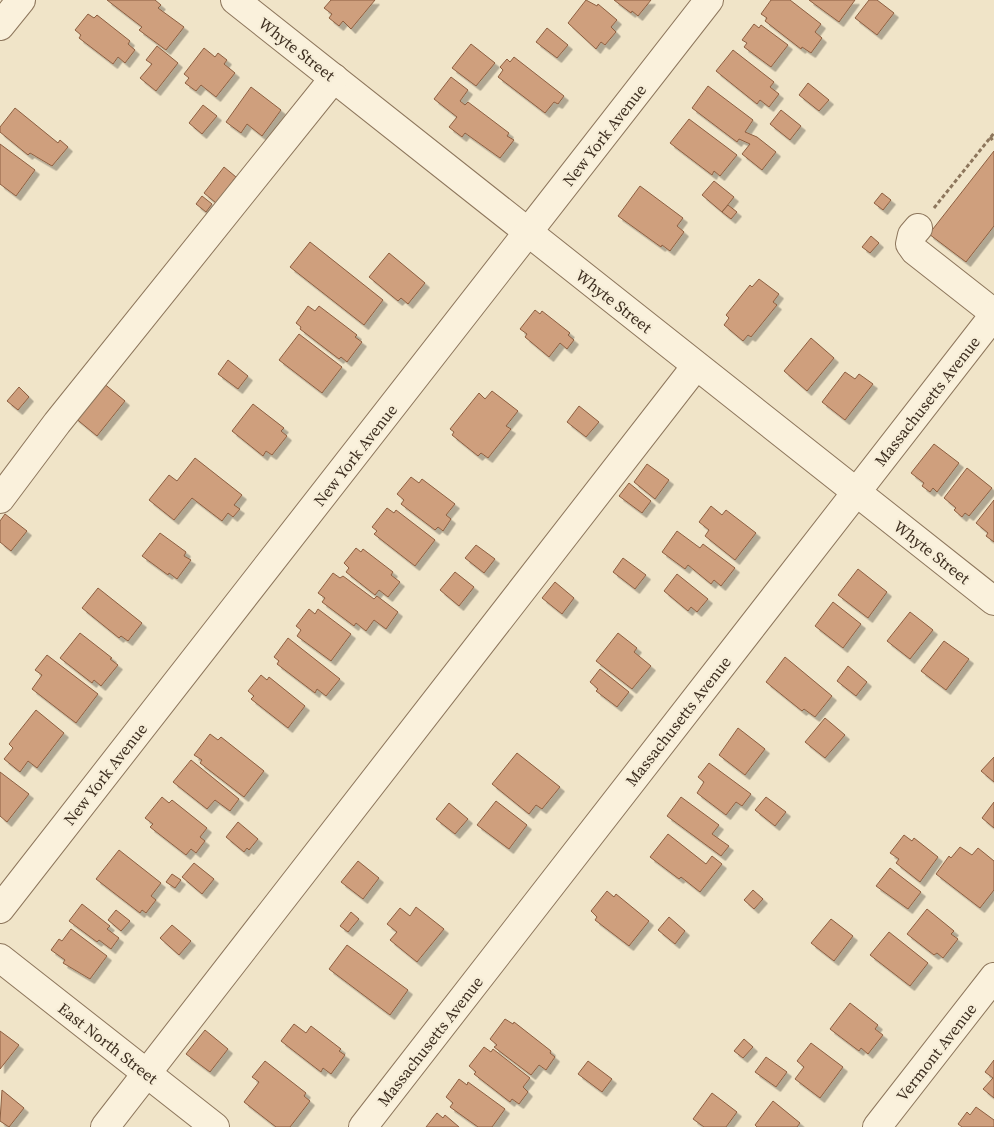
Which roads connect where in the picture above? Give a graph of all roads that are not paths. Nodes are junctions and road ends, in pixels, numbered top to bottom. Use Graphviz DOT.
graph roads {
  1 [pos="21,0"];
  2 [pos="235,0"];
  3 [pos="709,0"];
  4 [pos="0,26"];
  5 [pos="334,78"];
  6 [pos="918,228"];
  7 [pos="528,233"];
  8 [pos="994,314"];
  9 [pos="696,366"];
  10 [pos="856,492"];
  11 [pos="0,499"];
  12 [pos="994,601"];
  13 [pos="0,909"];
  14 [pos="0,958"];
  15 [pos="994,977"];
  16 [pos="146,1073"];
  17 [pos="105,1127"];
  18 [pos="215,1127"];
  19 [pos="363,1127"];
  20 [pos="877,1127"];
  1 -- 4 [label="street"];
  2 -- 5 [label="street, Whyte Street"];
  3 -- 7 [label="street, New York Avenue"];
  5 -- 7 [label="street, Whyte Street"];
  5 -- 11 [label="street"];
  6 -- 8 [label="street"];
  7 -- 9 [label="street, Whyte Street"];
  7 -- 13 [label="street, New York Avenue"];
  8 -- 10 [label="street, Massachusetts Avenue"];
  9 -- 10 [label="street, Whyte Street"];
  9 -- 16 [label="street"];
  10 -- 12 [label="street, Whyte Street"];
  10 -- 19 [label="street, Massachusetts Avenue"];
  14 -- 16 [label="street, East North Street"];
  15 -- 20 [label="street, Vermont Avenue"];
  16 -- 17 [label="street"];
  16 -- 18 [label="street, East North Street"];
}
